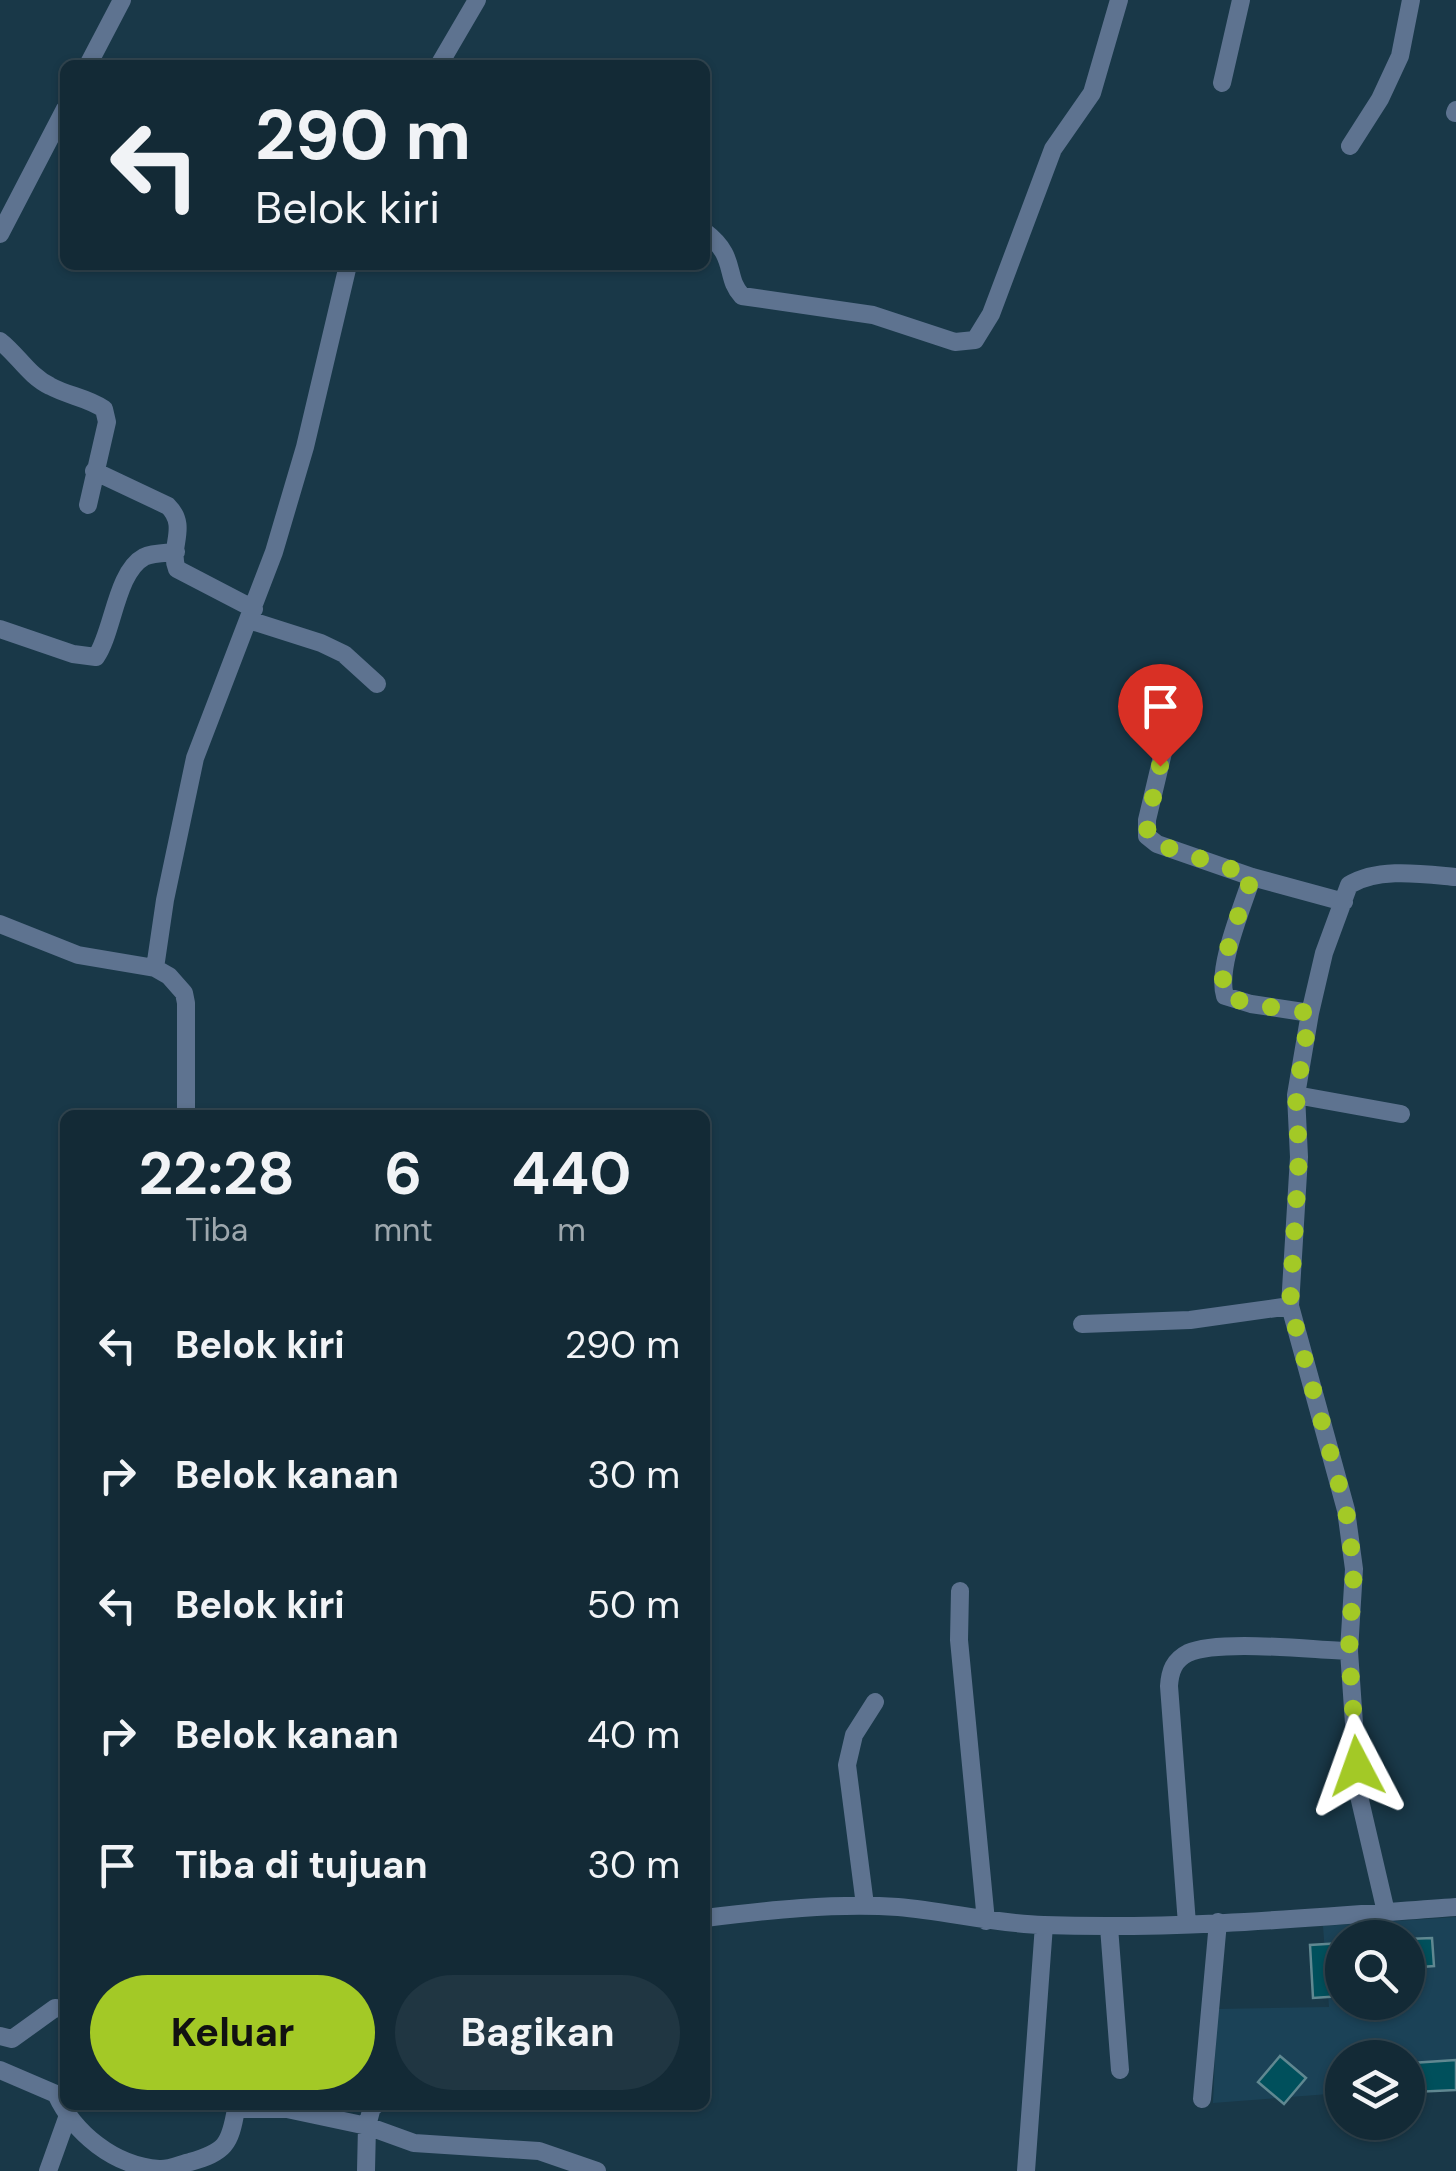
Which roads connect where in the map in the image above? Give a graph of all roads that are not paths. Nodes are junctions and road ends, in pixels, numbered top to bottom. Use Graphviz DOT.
graph roads {
  1 [pos="122,0"];
  2 [pos="477,0"];
  3 [pos="1119,0"];
  4 [pos="1242,0"];
  5 [pos="1411,0"];
  6 [pos="91,60"];
  7 [pos="442,60"];
  8 [pos="1222,84"];
  9 [pos="60,119"];
  10 [pos="1350,146"];
  11 [pos="0,234"];
  12 [pos="710,237"];
  13 [pos="347,270"];
  14 [pos="0,341"];
  15 [pos="94,471"];
  16 [pos="88,505"];
  17 [pos="176,552"];
  18 [pos="252,614"];
  19 [pos="0,629"];
  20 [pos="377,684"];
  21 [pos="1166,740"];
  22 [pos="1252,876"];
  23 [pos="1456,877"];
  24 [pos="1344,902"];
  25 [pos="0,924"];
  26 [pos="156,968"];
  27 [pos="1310,1013"];
  28 [pos="1296,1095"];
  29 [pos="186,1110"];
  30 [pos="1402,1114"];
  31 [pos="1290,1306"];
  32 [pos="1082,1324"];
  33 [pos="960,1591"];
  34 [pos="1349,1651"];
  35 [pos="875,1702"];
  36 [pos="865,1905"];
  37 [pos="1456,1907"];
  38 [pos="1386,1912"];
  39 [pos="710,1917"];
  40 [pos="986,1921"];
  41 [pos="1218,1922"];
  42 [pos="1187,1924"];
  43 [pos="1044,1925"];
  44 [pos="1110,1927"];
  45 [pos="60,2009"];
  46 [pos="0,2036"];
  47 [pos="0,2070"];
  48 [pos="1120,2070"];
  49 [pos="1202,2099"];
  50 [pos="60,2104"];
  51 [pos="63,2110"];
  52 [pos="236,2110"];
  53 [pos="296,2110"];
  54 [pos="371,2110"];
  55 [pos="66,2118"];
  56 [pos="366,2126"];
  57 [pos="48,2171"];
  58 [pos="366,2171"];
  59 [pos="596,2171"];
  60 [pos="1026,2171"];
  1 -- 6 [label="street"];
  2 -- 7 [label="street"];
  3 -- 12 [label="street"];
  4 -- 8 [label="street"];
  5 -- 10 [label="street"];
  9 -- 11 [label="street"];
  13 -- 18 [label="street"];
  14 -- 15 [label="street"];
  15 -- 16 [label="street"];
  15 -- 17 [label="street"];
  17 -- 18 [label="street"];
  17 -- 19 [label="street"];
  18 -- 20 [label="street"];
  18 -- 26 [label="street"];
  21 -- 22 [label="street"];
  22 -- 24 [label="street"];
  22 -- 27 [label="street"];
  23 -- 24 [label="street"];
  24 -- 27 [label="street"];
  25 -- 26 [label="street"];
  26 -- 29 [label="street"];
  27 -- 28 [label="street"];
  28 -- 30 [label="street"];
  28 -- 31 [label="street"];
  31 -- 32 [label="street"];
  31 -- 34 [label="street"];
  33 -- 40 [label="street"];
  34 -- 38 [label="street"];
  34 -- 42 [label="street"];
  35 -- 36 [label="street"];
  36 -- 39 [label="street"];
  36 -- 40 [label="street"];
  37 -- 38 [label="street"];
  38 -- 41 [label="street"];
  40 -- 43 [label="street"];
  41 -- 42 [label="street"];
  41 -- 49 [label="street"];
  42 -- 44 [label="street"];
  43 -- 44 [label="street"];
  43 -- 60 [label="street"];
  44 -- 48 [label="street"];
  45 -- 46 [label="street"];
  47 -- 50 [label="street"];
  51 -- 55 [label="street"];
  52 -- 55 [label="street"];
  53 -- 56 [label="street"];
  54 -- 56 [label="street"];
  55 -- 57 [label="street"];
  56 -- 58 [label="street"];
  56 -- 59 [label="street"];
}
